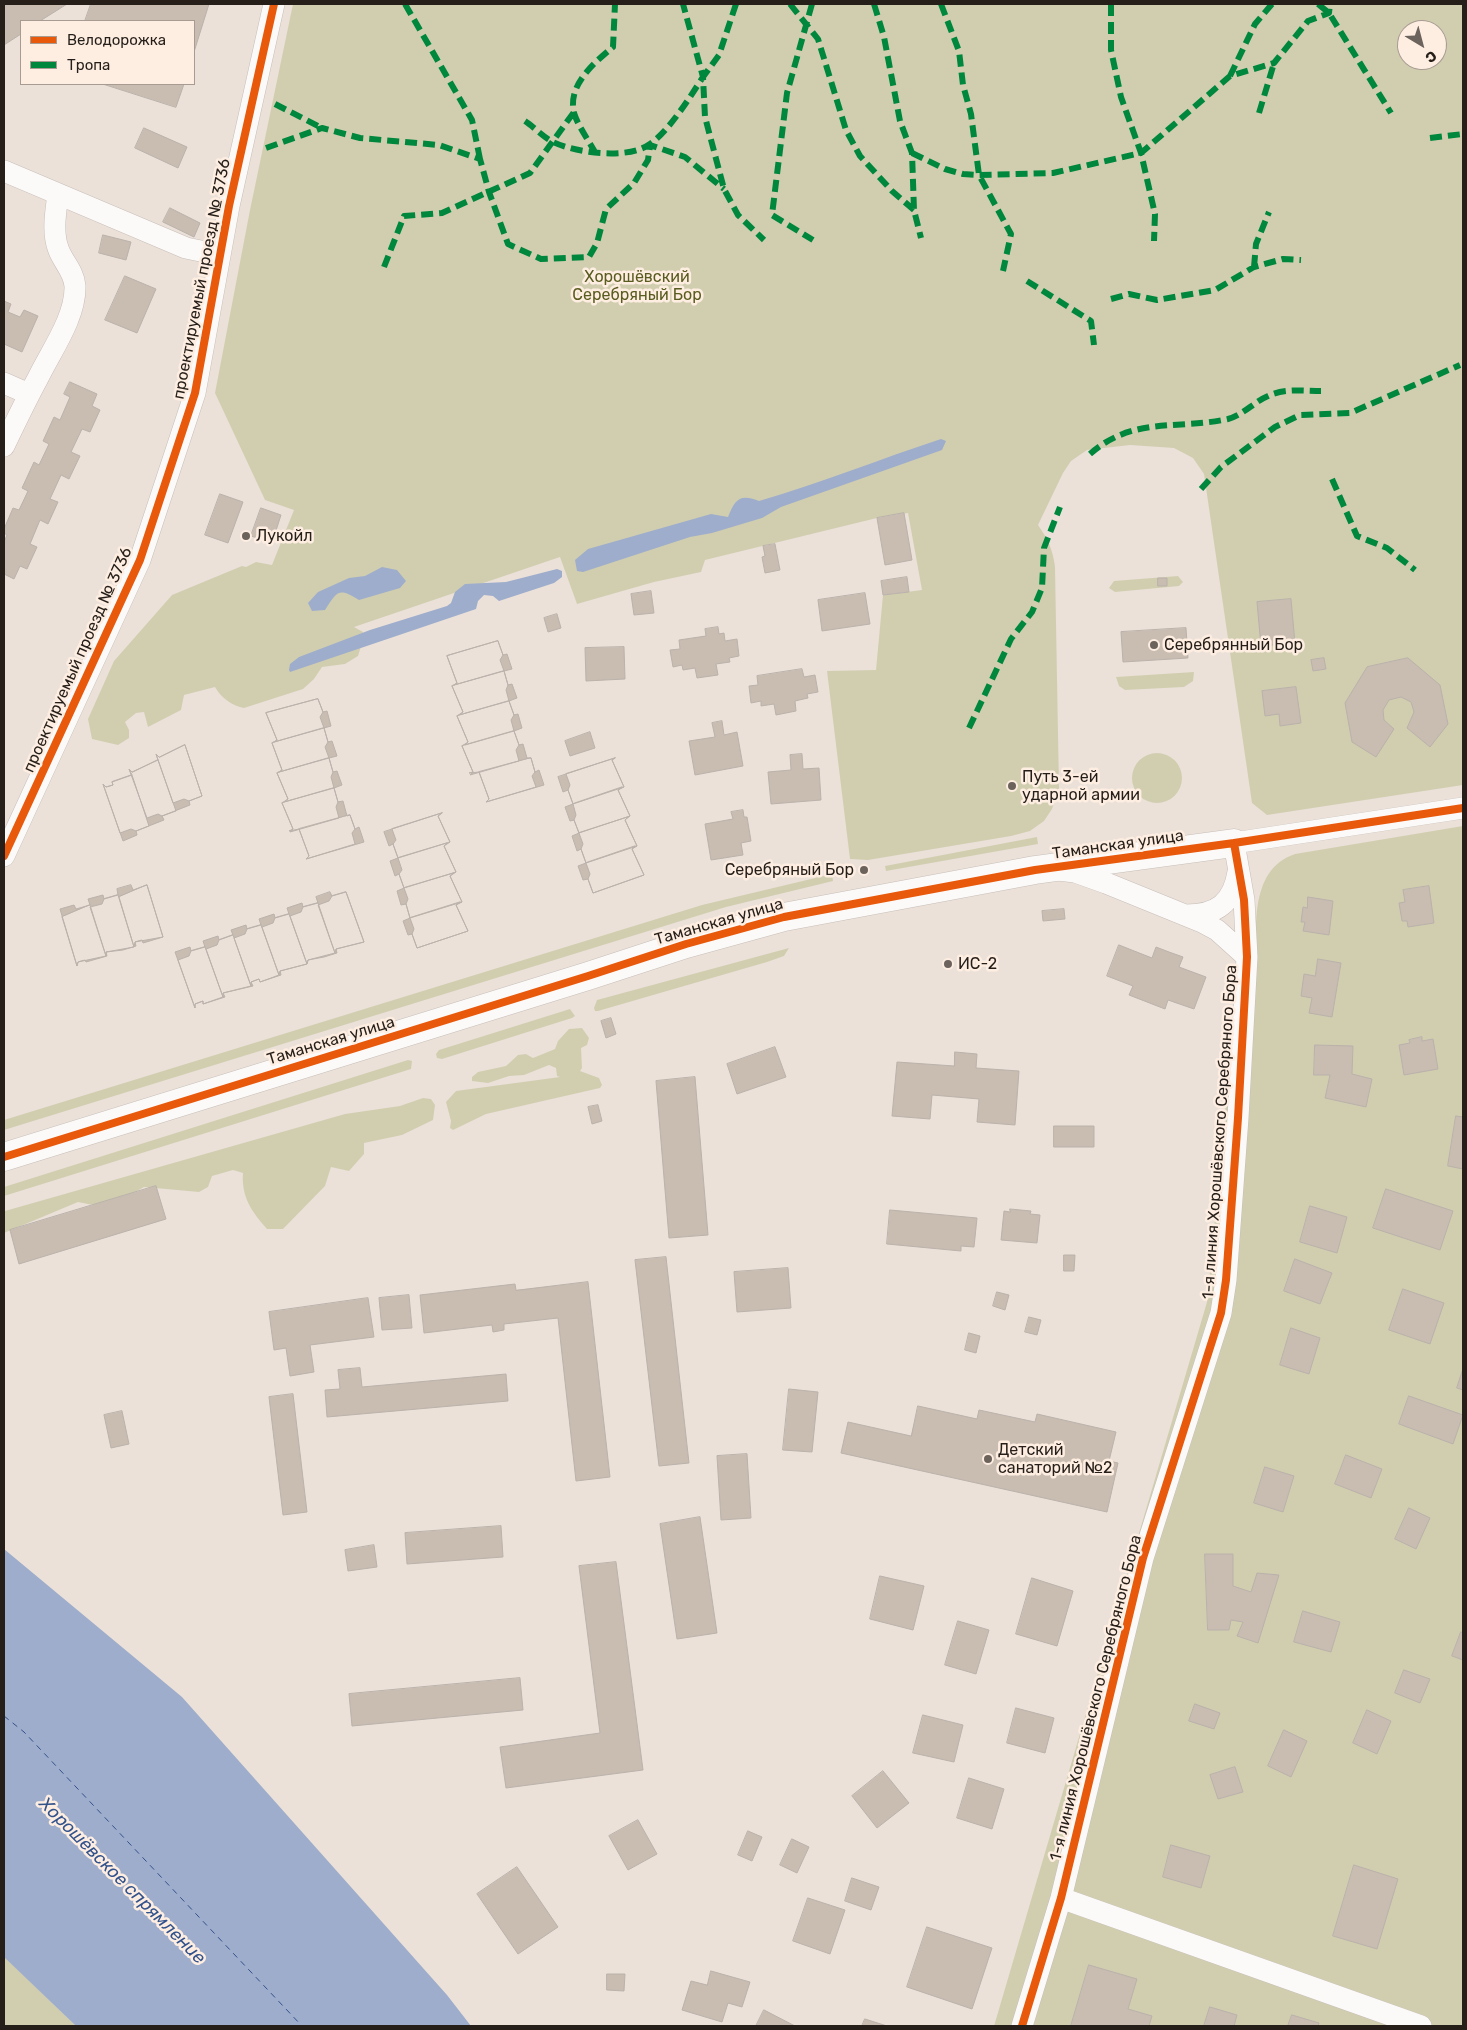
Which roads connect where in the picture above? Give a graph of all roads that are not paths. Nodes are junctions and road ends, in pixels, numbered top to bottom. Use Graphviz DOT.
graph roads {
  1 [pos="274,4"];
  2 [pos="4,171"];
  3 [pos="58,194"];
  4 [pos="220,255"];
  5 [pos="4,383"];
  6 [pos="29,394"];
  7 [pos="4,446"];
  8 [pos="1463,808"];
  9 [pos="1234,843"];
  10 [pos="4,856"];
  11 [pos="1117,858"];
  12 [pos="1238,869"];
  13 [pos="1035,870"];
  14 [pos="1106,883"];
  15 [pos="1186,915"];
  16 [pos="1247,957"];
  17 [pos="4,1157"];
  18 [pos="1061,1898"];
  19 [pos="1022,2026"];
  20 [pos="1421,2026"];
  1 -- 4 [label="street, проектируемый проезд № 3736"];
  2 -- 3 [label="street"];
  3 -- 4 [label="street"];
  3 -- 6 [label="street"];
  4 -- 10 [label="street, проектируемый проезд № 3736"];
  5 -- 6 [label="street"];
  6 -- 7 [label="street"];
  8 -- 9 [label="street, Таманская улица"];
  9 -- 11 [label="street, Таманская улица"];
  9 -- 12 [label="street, 1-я линия Хорошёвского Серебряного Бора"];
  11 -- 13 [label="street, Таманская улица"];
  11 -- 14 [label="street"];
  12 -- 15 [label="street"];
  12 -- 16 [label="street, 1-я линия Хорошёвского Серебряного Бора"];
  13 -- 14 [label="street"];
  13 -- 17 [label="street, Таманская улица"];
  14 -- 15 [label="street"];
  15 -- 16 [label="street"];
  16 -- 18 [label="street, 1-я линия Хорошёвского Серебряного Бора"];
  18 -- 19 [label="street, 1-я линия Хорошёвского Серебряного Бора"];
  18 -- 20 [label="street"];
}
